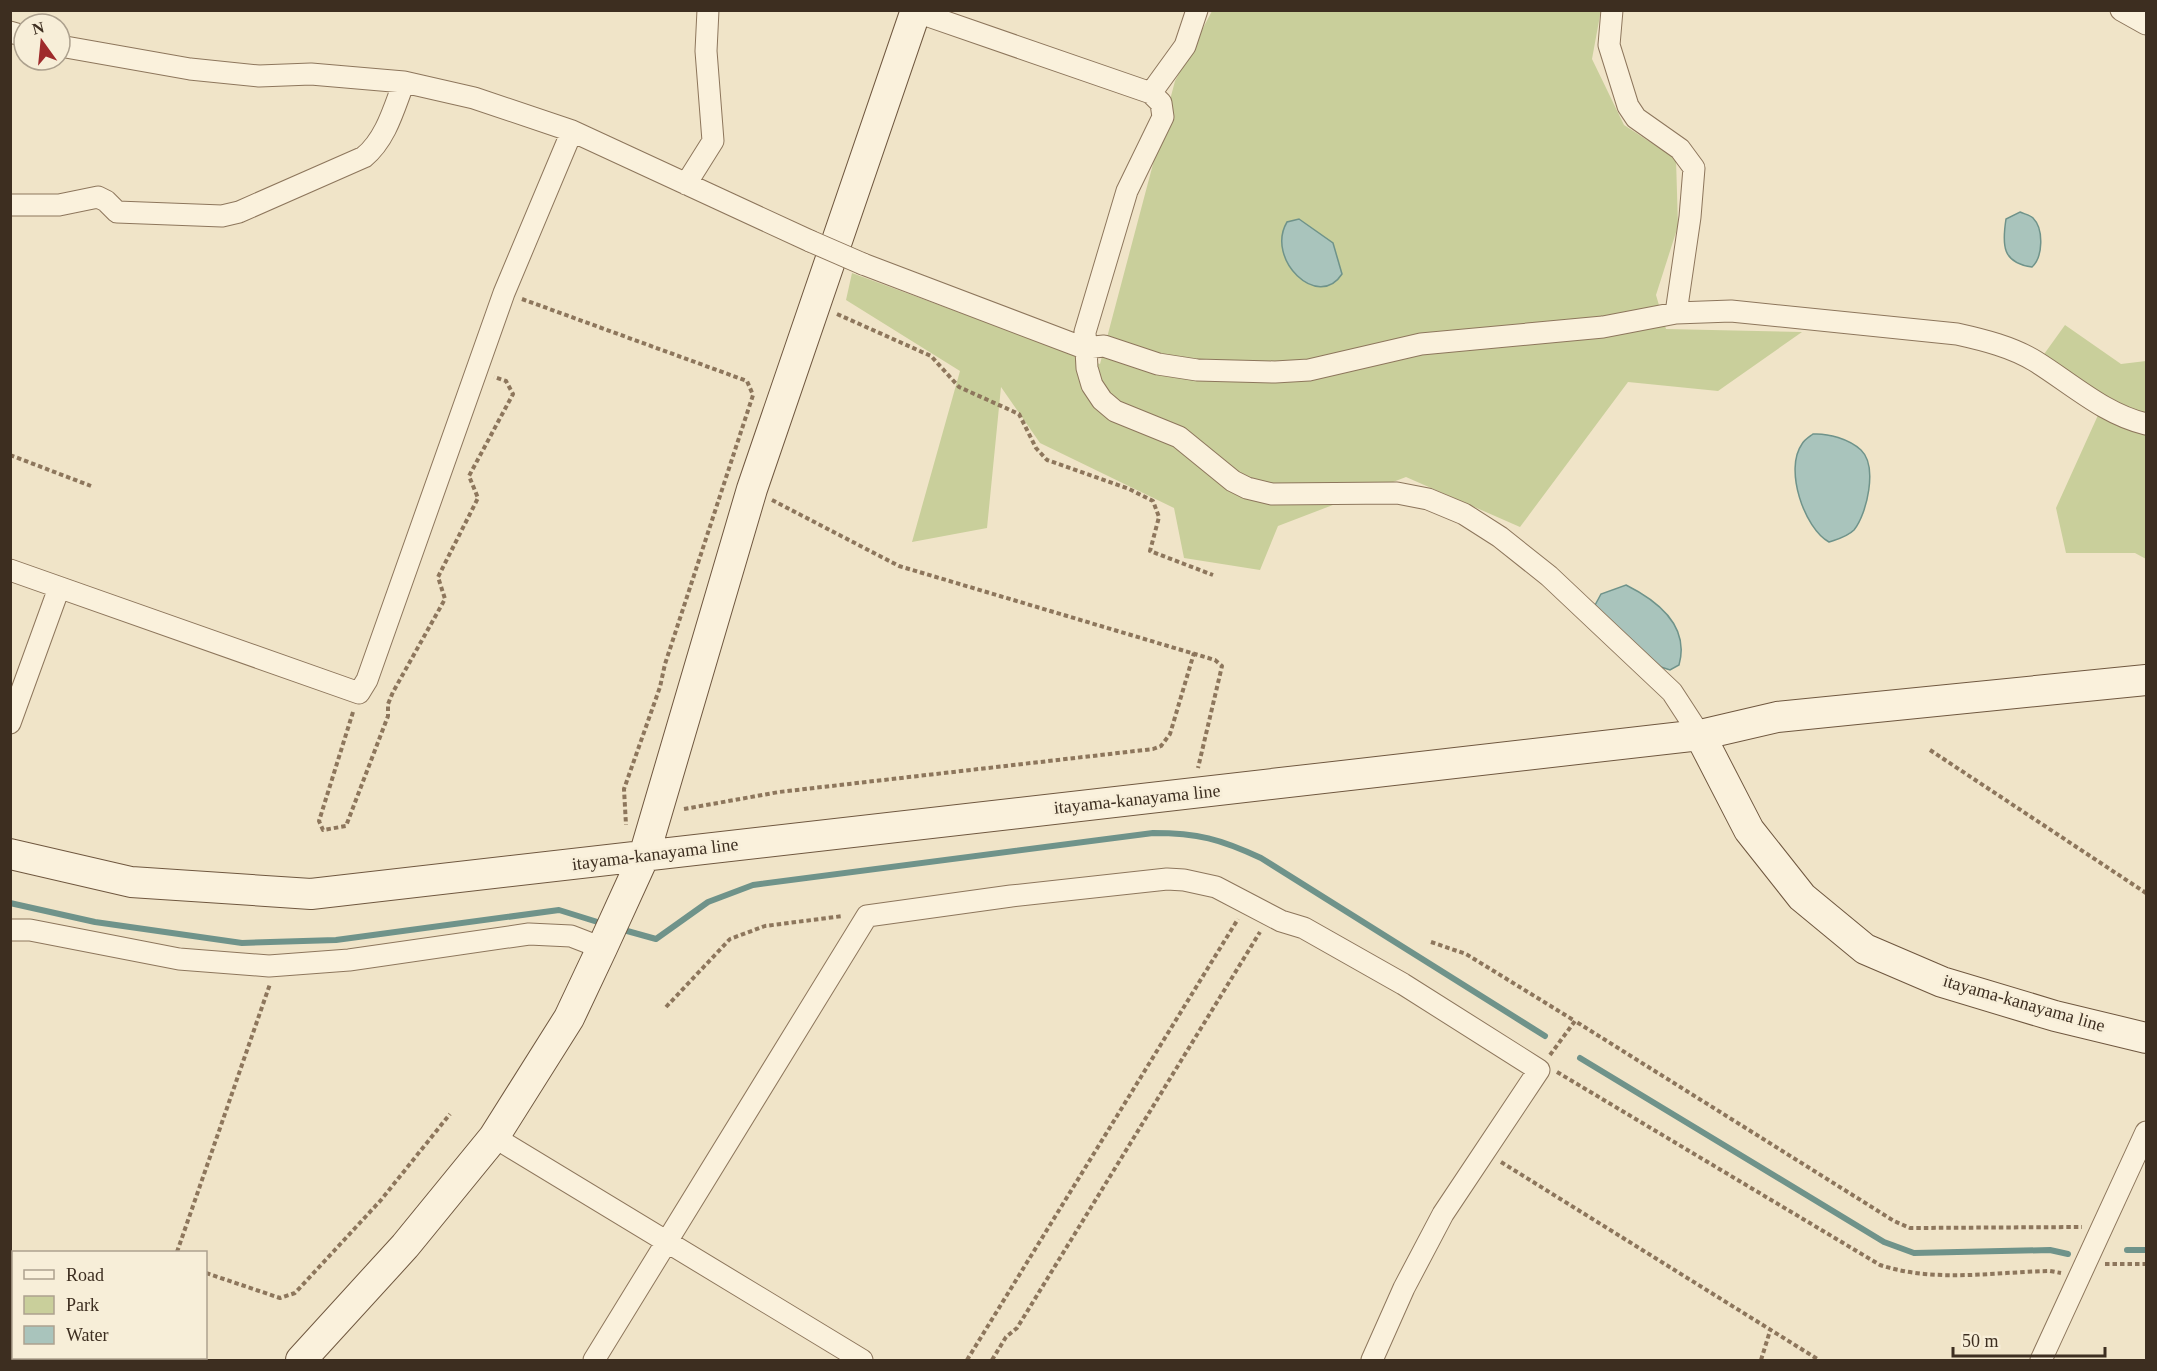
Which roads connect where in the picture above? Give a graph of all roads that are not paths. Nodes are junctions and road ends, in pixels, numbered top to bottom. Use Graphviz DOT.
graph roads {
  1 [pos="708,10"];
  2 [pos="1197,10"];
  3 [pos="1612,10"];
  4 [pos="2121,10"];
  5 [pos="914,11"];
  6 [pos="2146,24"];
  7 [pos="72,48"];
  8 [pos="404,82"];
  9 [pos="1151,93"];
  10 [pos="572,132"];
  11 [pos="686,184"];
  12 [pos="10,205"];
  13 [pos="1676,313"];
  14 [pos="1084,348"];
  15 [pos="2146,424"];
  16 [pos="10,570"];
  17 [pos="59,588"];
  18 [pos="2146,681"];
  19 [pos="10,723"];
  20 [pos="1700,735"];
  21 [pos="10,854"];
  22 [pos="644,856"];
  23 [pos="10,930"];
  24 [pos="602,948"];
  25 [pos="2146,1038"];
  26 [pos="2146,1132"];
  27 [pos="494,1137"];
  28 [pos="667,1240"];
  29 [pos="301,1360"];
  30 [pos="594,1360"];
  31 [pos="862,1360"];
  32 [pos="1372,1360"];
  33 [pos="2041,1360"];
  1 -- 11 [label="street"];
  2 -- 9 [label="street"];
  3 -- 13 [label="street"];
  4 -- 6 [label="street"];
  5 -- 9 [label="street"];
  5 -- 22 [label="main road"];
  7 -- 8 [label="street"];
  8 -- 10 [label="street"];
  8 -- 12 [label="street"];
  9 -- 14 [label="street"];
  10 -- 11 [label="street"];
  10 -- 17 [label="street"];
  11 -- 14 [label="street, bridge"];
  13 -- 14 [label="street"];
  13 -- 15 [label="street"];
  14 -- 20 [label="street"];
  16 -- 17 [label="street"];
  17 -- 19 [label="street"];
  18 -- 20 [label="main road"];
  20 -- 22 [label="main road, itayama-kanayama line"];
  20 -- 25 [label="main road, itayama-kanayama line"];
  21 -- 22 [label="main road, itayama-kanayama line"];
  22 -- 24 [label="main road"];
  23 -- 24 [label="street"];
  24 -- 27 [label="main road"];
  26 -- 33 [label="street"];
  27 -- 28 [label="street"];
  27 -- 29 [label="main road"];
  28 -- 30 [label="street"];
  28 -- 31 [label="street"];
  28 -- 32 [label="street"];
}
